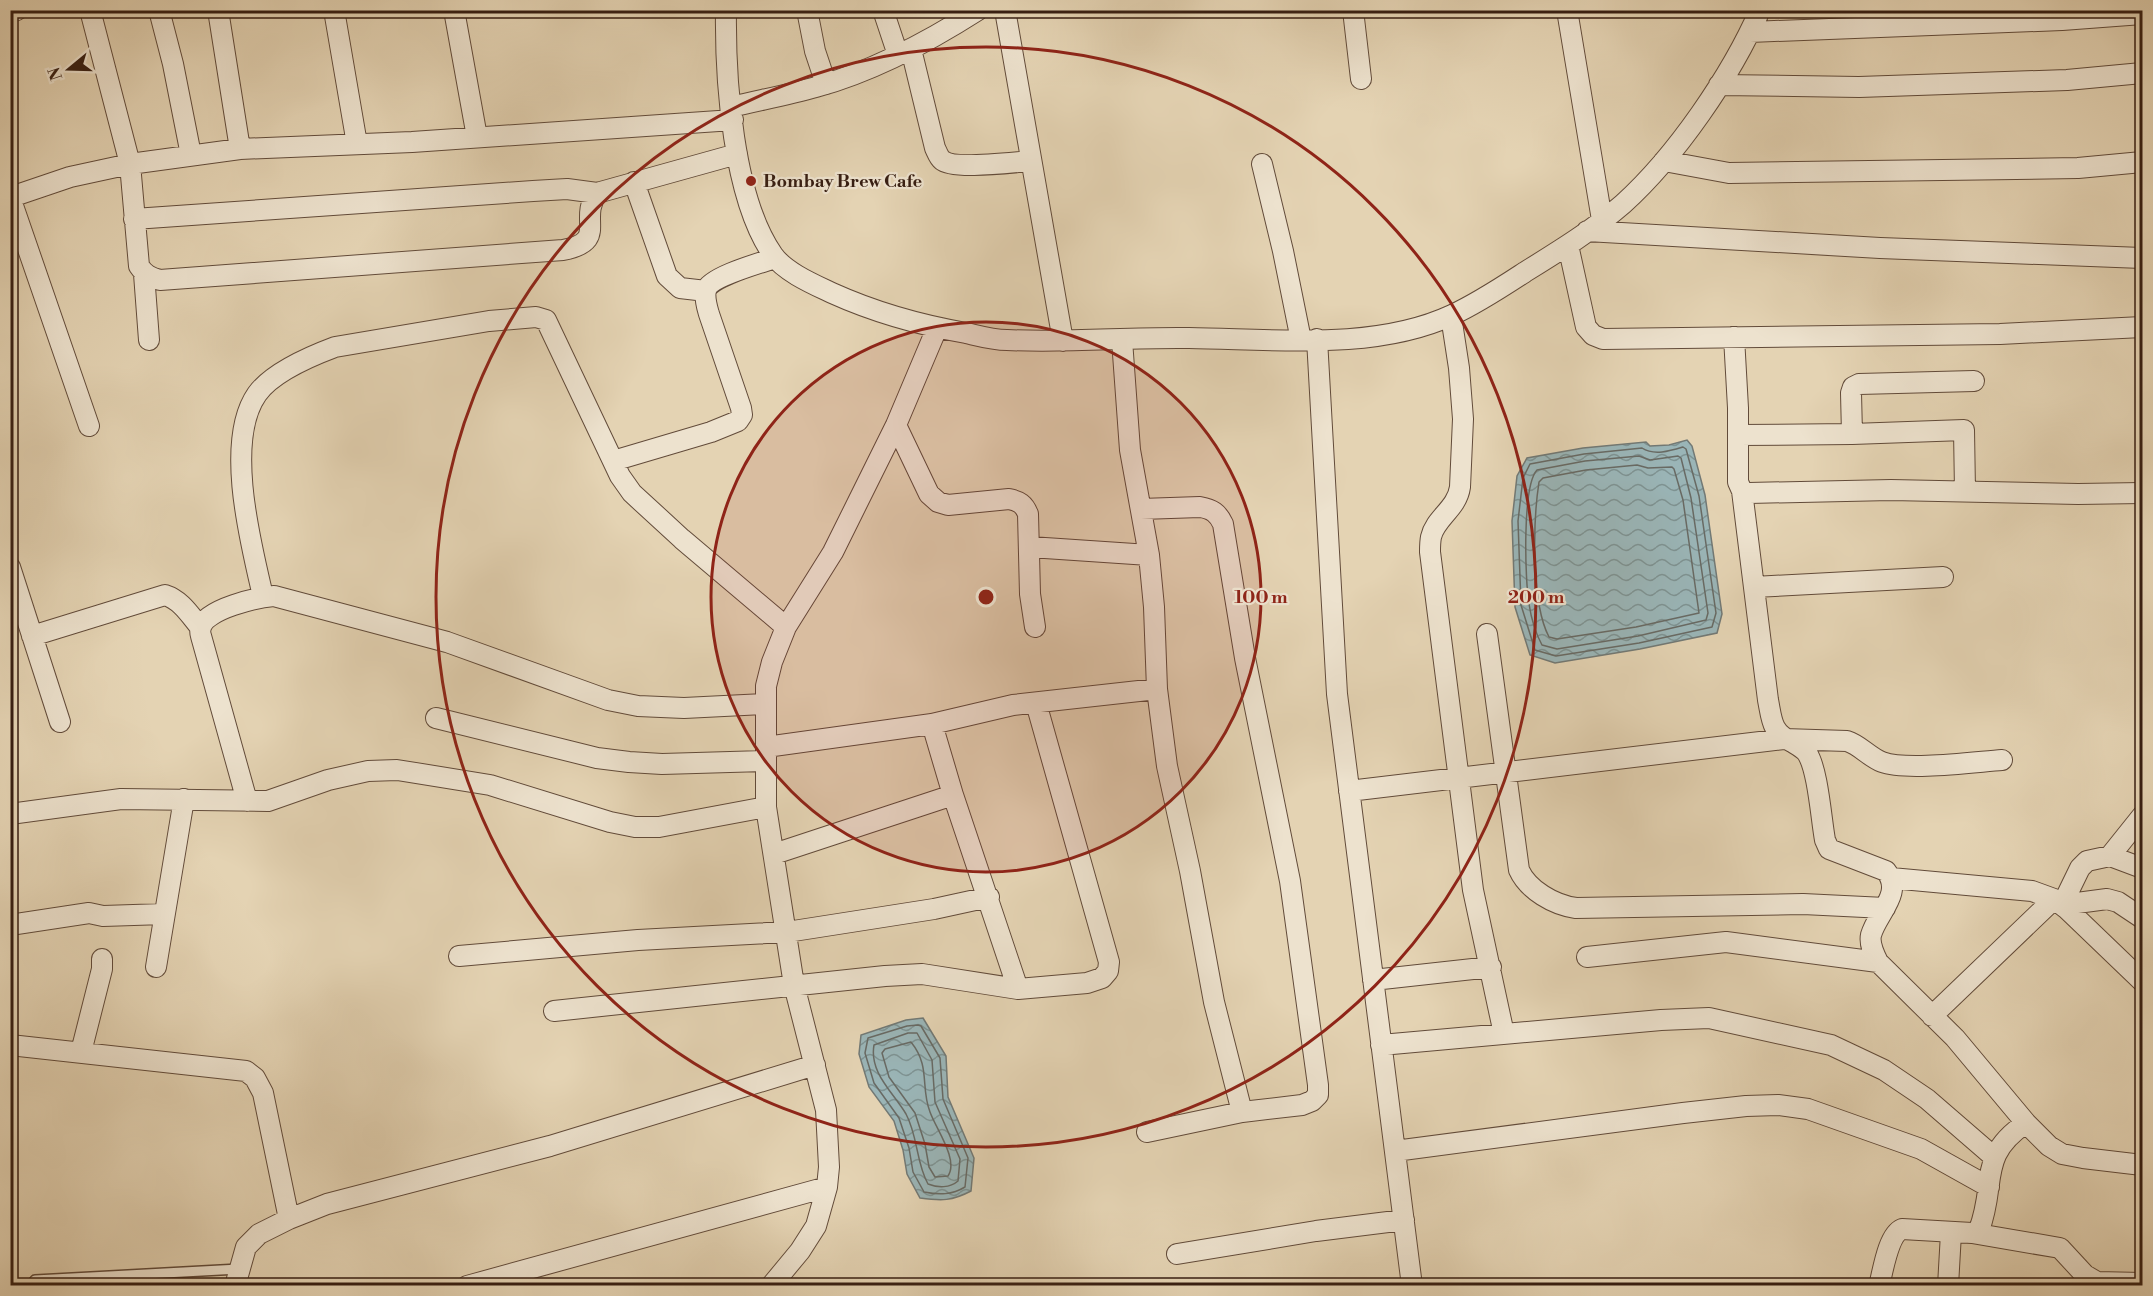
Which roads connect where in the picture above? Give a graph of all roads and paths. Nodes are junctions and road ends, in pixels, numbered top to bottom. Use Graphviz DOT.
graph roads {
  1 [pos="17,10"];
  2 [pos="90,10"];
  3 [pos="159,10"];
  4 [pos="218,10"];
  5 [pos="334,10"];
  6 [pos="453,10"];
  7 [pos="726,10"];
  8 [pos="807,10"];
  9 [pos="883,10"];
  10 [pos="1005,10"];
  11 [pos="1353,10"];
  12 [pos="1567,10"];
  13 [pos="1760,10"];
  14 [pos="975,11"];
  15 [pos="10,14"];
  16 [pos="2142,14"];
  17 [pos="1750,32"];
  18 [pos="904,52"];
  19 [pos="2142,73"];
  20 [pos="1362,79"];
  21 [pos="826,84"];
  22 [pos="1719,85"];
  23 [pos="732,114"];
  24 [pos="477,137"];
  25 [pos="357,144"];
  26 [pos="240,149"];
  27 [pos="737,154"];
  28 [pos="191,155"];
  29 [pos="1031,161"];
  30 [pos="1664,161"];
  31 [pos="2142,162"];
  32 [pos="130,164"];
  33 [pos="1262,164"];
  34 [pos="634,182"];
  35 [pos="597,193"];
  36 [pos="11,197"];
  37 [pos="134,219"];
  38 [pos="1594,226"];
  39 [pos="1568,245"];
  40 [pos="775,258"];
  41 [pos="2142,258"];
  42 [pos="144,274"];
  43 [pos="706,291"];
  44 [pos="1451,316"];
  45 [pos="2142,327"];
  46 [pos="937,328"];
  47 [pos="1734,337"];
  48 [pos="149,340"];
  49 [pos="1063,340"];
  50 [pos="1122,340"];
  51 [pos="1309,340"];
  52 [pos="1974,381"];
  53 [pos="896,425"];
  54 [pos="89,426"];
  55 [pos="1852,434"];
  56 [pos="1738,435"];
  57 [pos="613,461"];
  58 [pos="1742,491"];
  59 [pos="1965,491"];
  60 [pos="2142,493"];
  61 [pos="1140,509"];
  62 [pos="1030,547"];
  63 [pos="1149,555"];
  64 [pos="10,567"];
  65 [pos="1942,577"];
  66 [pos="1754,587"];
  67 [pos="263,597"];
  68 [pos="200,627"];
  69 [pos="786,627"];
  70 [pos="1035,627"];
  71 [pos="1487,634"];
  72 [pos="32,636"];
  73 [pos="1157,689"];
  74 [pos="1036,703"];
  75 [pos="766,704"];
  76 [pos="436,718"];
  77 [pos="60,722"];
  78 [pos="932,724"];
  79 [pos="1784,739"];
  80 [pos="766,754"];
  81 [pos="2002,760"];
  82 [pos="1505,773"];
  83 [pos="1459,779"];
  84 [pos="1349,791"];
  85 [pos="953,795"];
  86 [pos="183,799"];
  87 [pos="247,801"];
  88 [pos="766,807"];
  89 [pos="10,814"];
  90 [pos="2142,816"];
  91 [pos="774,854"];
  92 [pos="2110,856"];
  93 [pos="2142,868"];
  94 [pos="1892,878"];
  95 [pos="989,897"];
  96 [pos="2058,902"];
  97 [pos="1885,908"];
  98 [pos="165,914"];
  99 [pos="2142,918"];
  100 [pos="10,925"];
  101 [pos="787,932"];
  102 [pos="459,956"];
  103 [pos="1587,957"];
  104 [pos="102,959"];
  105 [pos="1878,962"];
  106 [pos="156,967"];
  107 [pos="1491,967"];
  108 [pos="1373,980"];
  109 [pos="2142,981"];
  110 [pos="794,985"];
  111 [pos="1018,989"];
  112 [pos="554,1011"];
  113 [pos="1932,1016"];
  114 [pos="1504,1034"];
  115 [pos="10,1045"];
  116 [pos="1381,1045"];
  117 [pos="81,1052"];
  118 [pos="815,1065"];
  119 [pos="1242,1112"];
  120 [pos="2026,1123"];
  121 [pos="1147,1132"];
  122 [pos="1395,1151"];
  123 [pos="1994,1156"];
  124 [pos="2142,1166"];
  125 [pos="827,1187"];
  126 [pos="1989,1187"];
  127 [pos="289,1219"];
  128 [pos="1404,1220"];
  129 [pos="1950,1233"];
  130 [pos="1972,1233"];
  131 [pos="1178,1254"];
  132 [pos="237,1277"];
  133 [pos="2142,1283"];
  134 [pos="30,1286"];
  135 [pos="467,1286"];
  136 [pos="771,1286"];
  137 [pos="1412,1286"];
  138 [pos="1879,1286"];
  139 [pos="1948,1286"];
  1 -- 15 [label="street"];
  2 -- 32 [label="street"];
  3 -- 28 [label="street"];
  4 -- 26 [label="street"];
  5 -- 25 [label="street"];
  6 -- 24 [label="street"];
  7 -- 23 [label="street"];
  8 -- 21 [label="street"];
  9 -- 18 [label="street"];
  10 -- 29 [label="street"];
  11 -- 20 [label="street"];
  12 -- 38 [label="street"];
  13 -- 17 [label="street"];
  14 -- 18 [label="street"];
  16 -- 17 [label="street"];
  17 -- 22 [label="street"];
  18 -- 21 [label="street"];
  18 -- 29 [label="street"];
  19 -- 22 [label="street"];
  21 -- 23 [label="street"];
  22 -- 30 [label="street"];
  23 -- 24 [label="street"];
  23 -- 27 [label="street"];
  24 -- 25 [label="street"];
  25 -- 26 [label="street"];
  26 -- 28 [label="street"];
  27 -- 34 [label="street"];
  27 -- 40 [label="street"];
  28 -- 32 [label="street"];
  29 -- 49 [label="street"];
  30 -- 31 [label="street"];
  30 -- 38 [label="street"];
  32 -- 36 [label="street"];
  32 -- 37 [label="street"];
  33 -- 51 [label="street"];
  34 -- 35 [label="street"];
  34 -- 43 [label="street"];
  35 -- 37 [label="street"];
  35 -- 42 [label="street"];
  36 -- 54 [label="street"];
  37 -- 42 [label="street"];
  38 -- 39 [label="street"];
  38 -- 41 [label="street"];
  39 -- 44 [label="street"];
  39 -- 47 [label="street"];
  40 -- 43 [label="street"];
  40 -- 46 [label="street"];
  42 -- 48 [label="street"];
  43 -- 57 [label="street"];
  44 -- 51 [label="street"];
  44 -- 83 [label="street"];
  45 -- 47 [label="street"];
  46 -- 49 [label="street"];
  46 -- 53 [label="street"];
  47 -- 56 [label="street"];
  49 -- 50 [label="street"];
  50 -- 51 [label="street"];
  50 -- 61 [label="street"];
  51 -- 84 [label="street"];
  52 -- 55 [label="street"];
  53 -- 62 [label="street"];
  53 -- 69 [label="street"];
  55 -- 56 [label="street"];
  55 -- 59 [label="street"];
  56 -- 58 [label="street"];
  57 -- 67 [label="street"];
  57 -- 69 [label="street"];
  58 -- 59 [label="street"];
  58 -- 66 [label="street"];
  59 -- 60 [label="street"];
  61 -- 63 [label="street"];
  61 -- 119 [label="street"];
  62 -- 63 [label="street"];
  62 -- 70 [label="street"];
  63 -- 73 [label="street"];
  64 -- 72 [label="street"];
  65 -- 66 [label="street"];
  66 -- 79 [label="street"];
  67 -- 68 [label="street"];
  67 -- 75 [label="street"];
  68 -- 72 [label="street"];
  68 -- 87 [label="street"];
  69 -- 75 [label="street"];
  71 -- 82 [label="street"];
  72 -- 77 [label="street"];
  73 -- 74 [label="street"];
  73 -- 119 [label="street"];
  74 -- 78 [label="street"];
  74 -- 111 [label="street"];
  75 -- 80 [label="street"];
  76 -- 80 [label="street"];
  78 -- 80 [label="street"];
  78 -- 85 [label="street"];
  79 -- 81 [label="street"];
  79 -- 82 [label="street"];
  79 -- 94 [label="street"];
  80 -- 88 [label="street"];
  82 -- 83 [label="street"];
  82 -- 97 [label="street"];
  83 -- 84 [label="street"];
  83 -- 107 [label="street"];
  84 -- 108 [label="street"];
  85 -- 91 [label="street"];
  85 -- 95 [label="street"];
  86 -- 87 [label="street"];
  86 -- 89 [label="street"];
  86 -- 98 [label="street"];
  87 -- 88 [label="street"];
  88 -- 91 [label="street"];
  90 -- 92 [label="street"];
  91 -- 101 [label="street"];
  92 -- 93 [label="street"];
  92 -- 96 [label="street"];
  94 -- 96 [label="street"];
  94 -- 97 [label="street"];
  95 -- 101 [label="street"];
  95 -- 111 [label="street"];
  96 -- 99 [label="street"];
  96 -- 109 [label="street"];
  96 -- 113 [label="street"];
  97 -- 105 [label="street"];
  98 -- 100 [label="street"];
  98 -- 106 [label="street"];
  101 -- 102 [label="street"];
  101 -- 110 [label="street"];
  103 -- 105 [label="street"];
  104 -- 117 [label="street"];
  105 -- 113 [label="street"];
  107 -- 108 [label="street"];
  107 -- 114 [label="street"];
  108 -- 116 [label="street"];
  110 -- 111 [label="street"];
  110 -- 112 [label="street"];
  110 -- 118 [label="street"];
  113 -- 120 [label="street"];
  114 -- 116 [label="street"];
  114 -- 123 [label="street"];
  115 -- 117 [label="street"];
  116 -- 122 [label="street"];
  117 -- 127 [label="street"];
  118 -- 125 [label="street"];
  118 -- 127 [label="street"];
  119 -- 121 [label="street"];
  120 -- 123 [label="street"];
  120 -- 124 [label="street"];
  122 -- 126 [label="street"];
  122 -- 128 [label="street"];
  123 -- 126 [label="street"];
  125 -- 135 [label="street"];
  125 -- 136 [label="street"];
  126 -- 130 [label="street"];
  127 -- 132 [label="street"];
  128 -- 131 [label="street"];
  128 -- 137 [label="street"];
  129 -- 130 [label="street"];
  129 -- 138 [label="street"];
  129 -- 139 [label="street"];
  130 -- 133 [label="street"];
  132 -- 134 [label="lane"];
}
